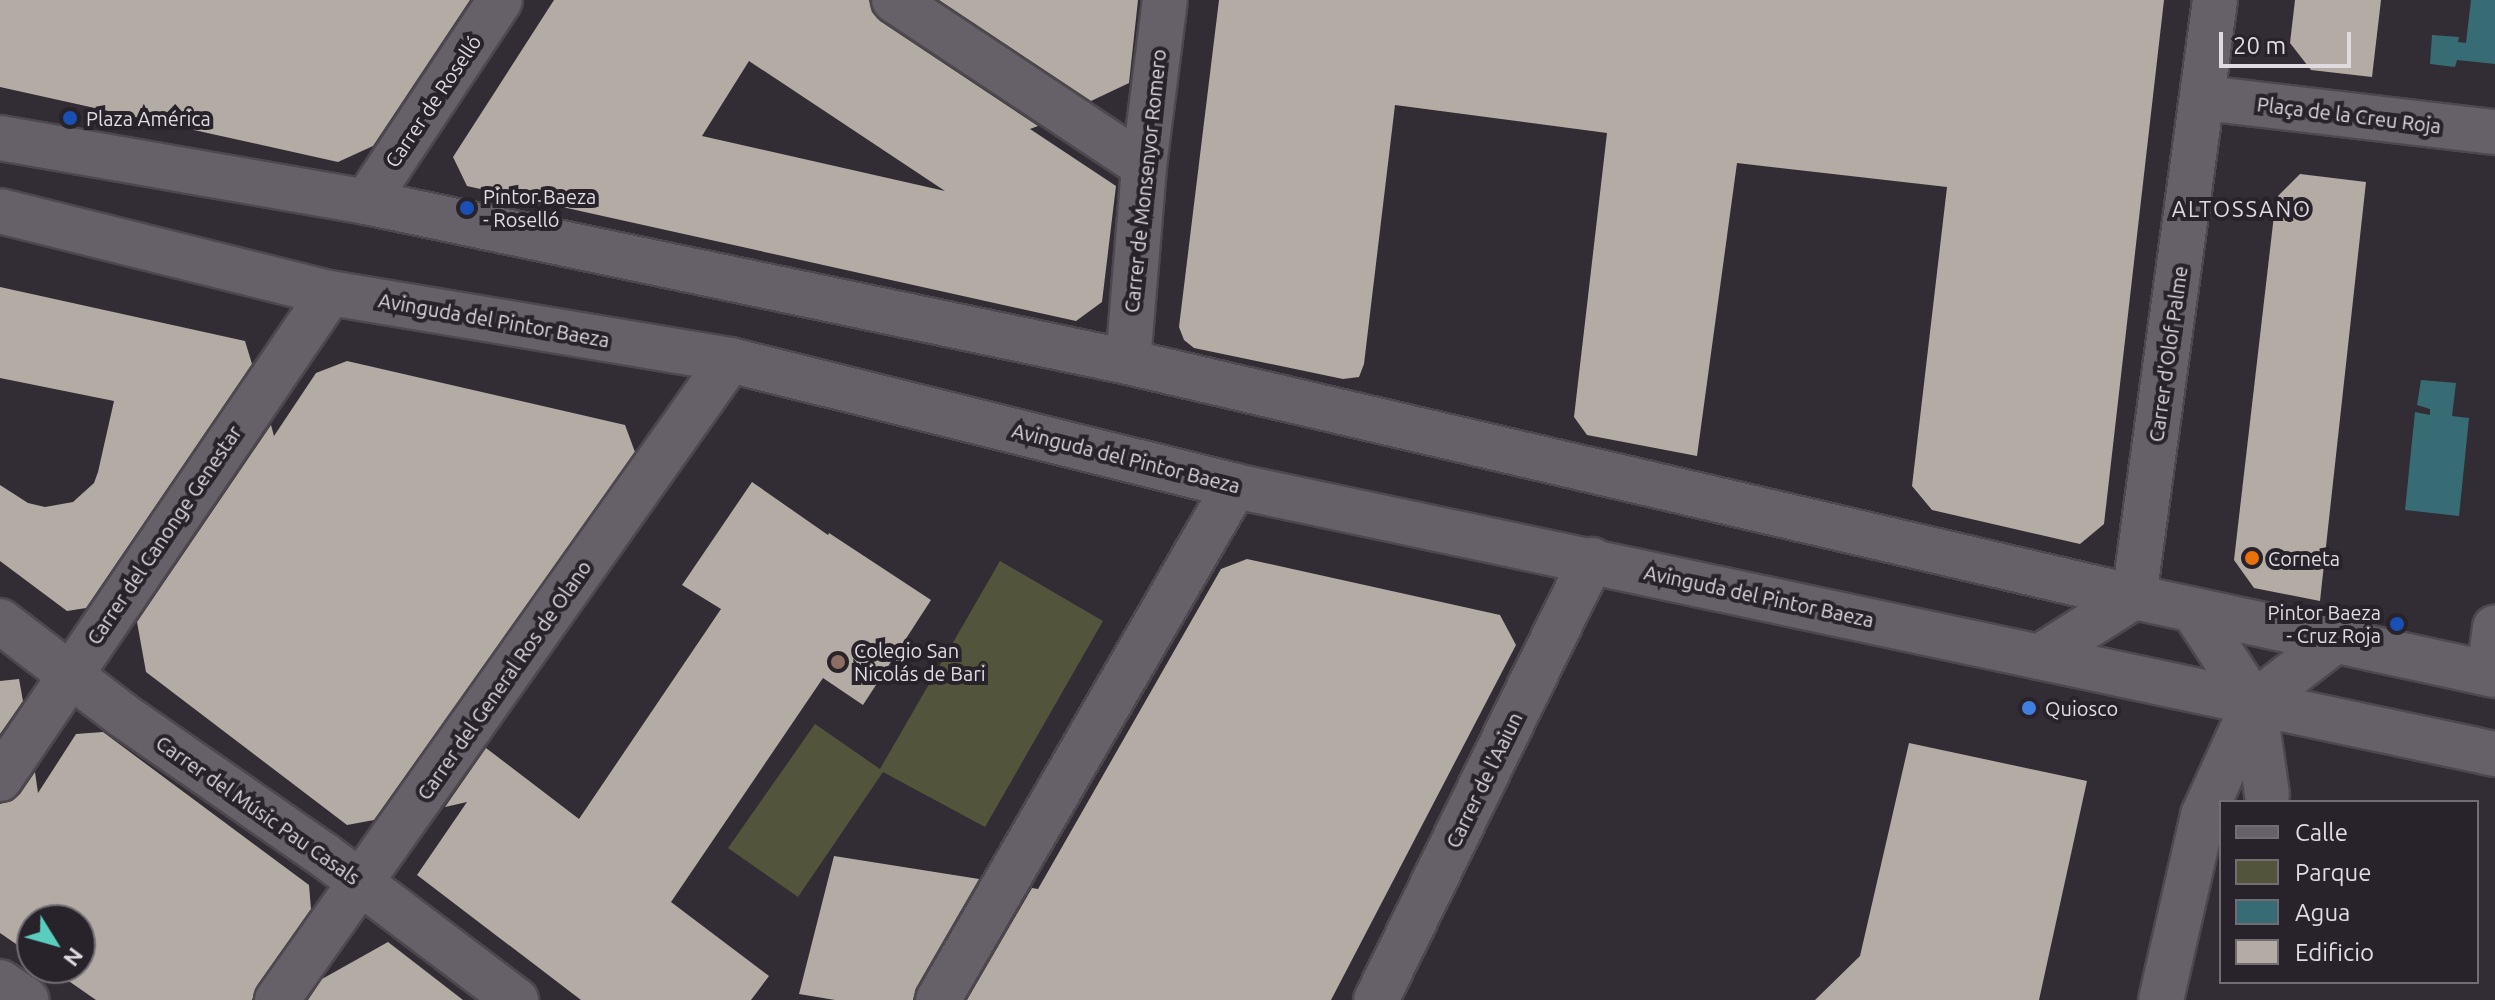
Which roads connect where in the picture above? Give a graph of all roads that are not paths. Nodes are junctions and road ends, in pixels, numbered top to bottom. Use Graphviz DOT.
graph roads {
  1 [pos="500,0"];
  2 [pos="894,0"];
  3 [pos="1165,0"];
  4 [pos="2215,0"];
  5 [pos="2204,98"];
  6 [pos="2495,132"];
  7 [pos="0,138"];
  8 [pos="1144,166"];
  9 [pos="366,202"];
  10 [pos="0,211"];
  11 [pos="330,293"];
  12 [pos="730,360"];
  13 [pos="1128,362"];
  14 [pos="1235,486"];
  15 [pos="1592,560"];
  16 [pos="2134,597"];
  17 [pos="2193,610"];
  18 [pos="0,621"];
  19 [pos="2495,627"];
  20 [pos="2336,640"];
  21 [pos="2039,657"];
  22 [pos="2492,674"];
  23 [pos="69,675"];
  24 [pos="2254,703"];
  25 [pos="2495,754"];
  26 [pos="0,779"];
  27 [pos="2267,794"];
  28 [pos="361,883"];
  29 [pos="0,982"];
  30 [pos="2168,989"];
  31 [pos="27,1000"];
  32 [pos="277,1000"];
  33 [pos="516,1000"];
  34 [pos="938,1000"];
  35 [pos="1376,1000"];
  1 -- 9 [label="street, Carrer de Roselló"];
  2 -- 8 [label="street"];
  3 -- 8 [label="street, Carrer de Monsenyor Romero"];
  4 -- 5 [label="street, Carrer d'Olof Palme"];
  5 -- 6 [label="street, Plaça de la Creu Roja"];
  5 -- 16 [label="street, Carrer d'Olof Palme"];
  7 -- 9 [label="street"];
  8 -- 13 [label="street, Carrer de Monsenyor Romero"];
  9 -- 13 [label="street"];
  10 -- 11 [label="street, Avinguda del Pintor Baeza"];
  11 -- 12 [label="street, Avinguda del Pintor Baeza"];
  11 -- 23 [label="street, Carrer del Canonge Genestar"];
  12 -- 14 [label="street, Avinguda del Pintor Baeza"];
  12 -- 28 [label="street, Carrer del General Ros de Olano"];
  13 -- 16 [label="street"];
  14 -- 15 [label="street, Avinguda del Pintor Baeza"];
  14 -- 34 [label="street"];
  15 -- 21 [label="street, Avinguda del Pintor Baeza"];
  15 -- 35 [label="street, Carrer de l'Aaiun"];
  16 -- 17 [label="street"];
  16 -- 21 [label="street"];
  17 -- 20 [label="street"];
  17 -- 24 [label="street"];
  18 -- 23 [label="street, Carrer del Músic Pau Casals"];
  19 -- 22 [label="street"];
  20 -- 22 [label="street"];
  20 -- 24 [label="street"];
  21 -- 24 [label="street, Avinguda del Pintor Baeza"];
  23 -- 26 [label="street, Carrer del Canonge Genestar"];
  23 -- 28 [label="street, Carrer del Músic Pau Casals"];
  24 -- 25 [label="street, Avinguda del Pintor Baeza"];
  24 -- 27 [label="street"];
  24 -- 30 [label="street"];
  28 -- 32 [label="street, Carrer del General Ros de Olano"];
  28 -- 33 [label="street, Carrer del Músic Pau Casals"];
  29 -- 31 [label="street"];
}
